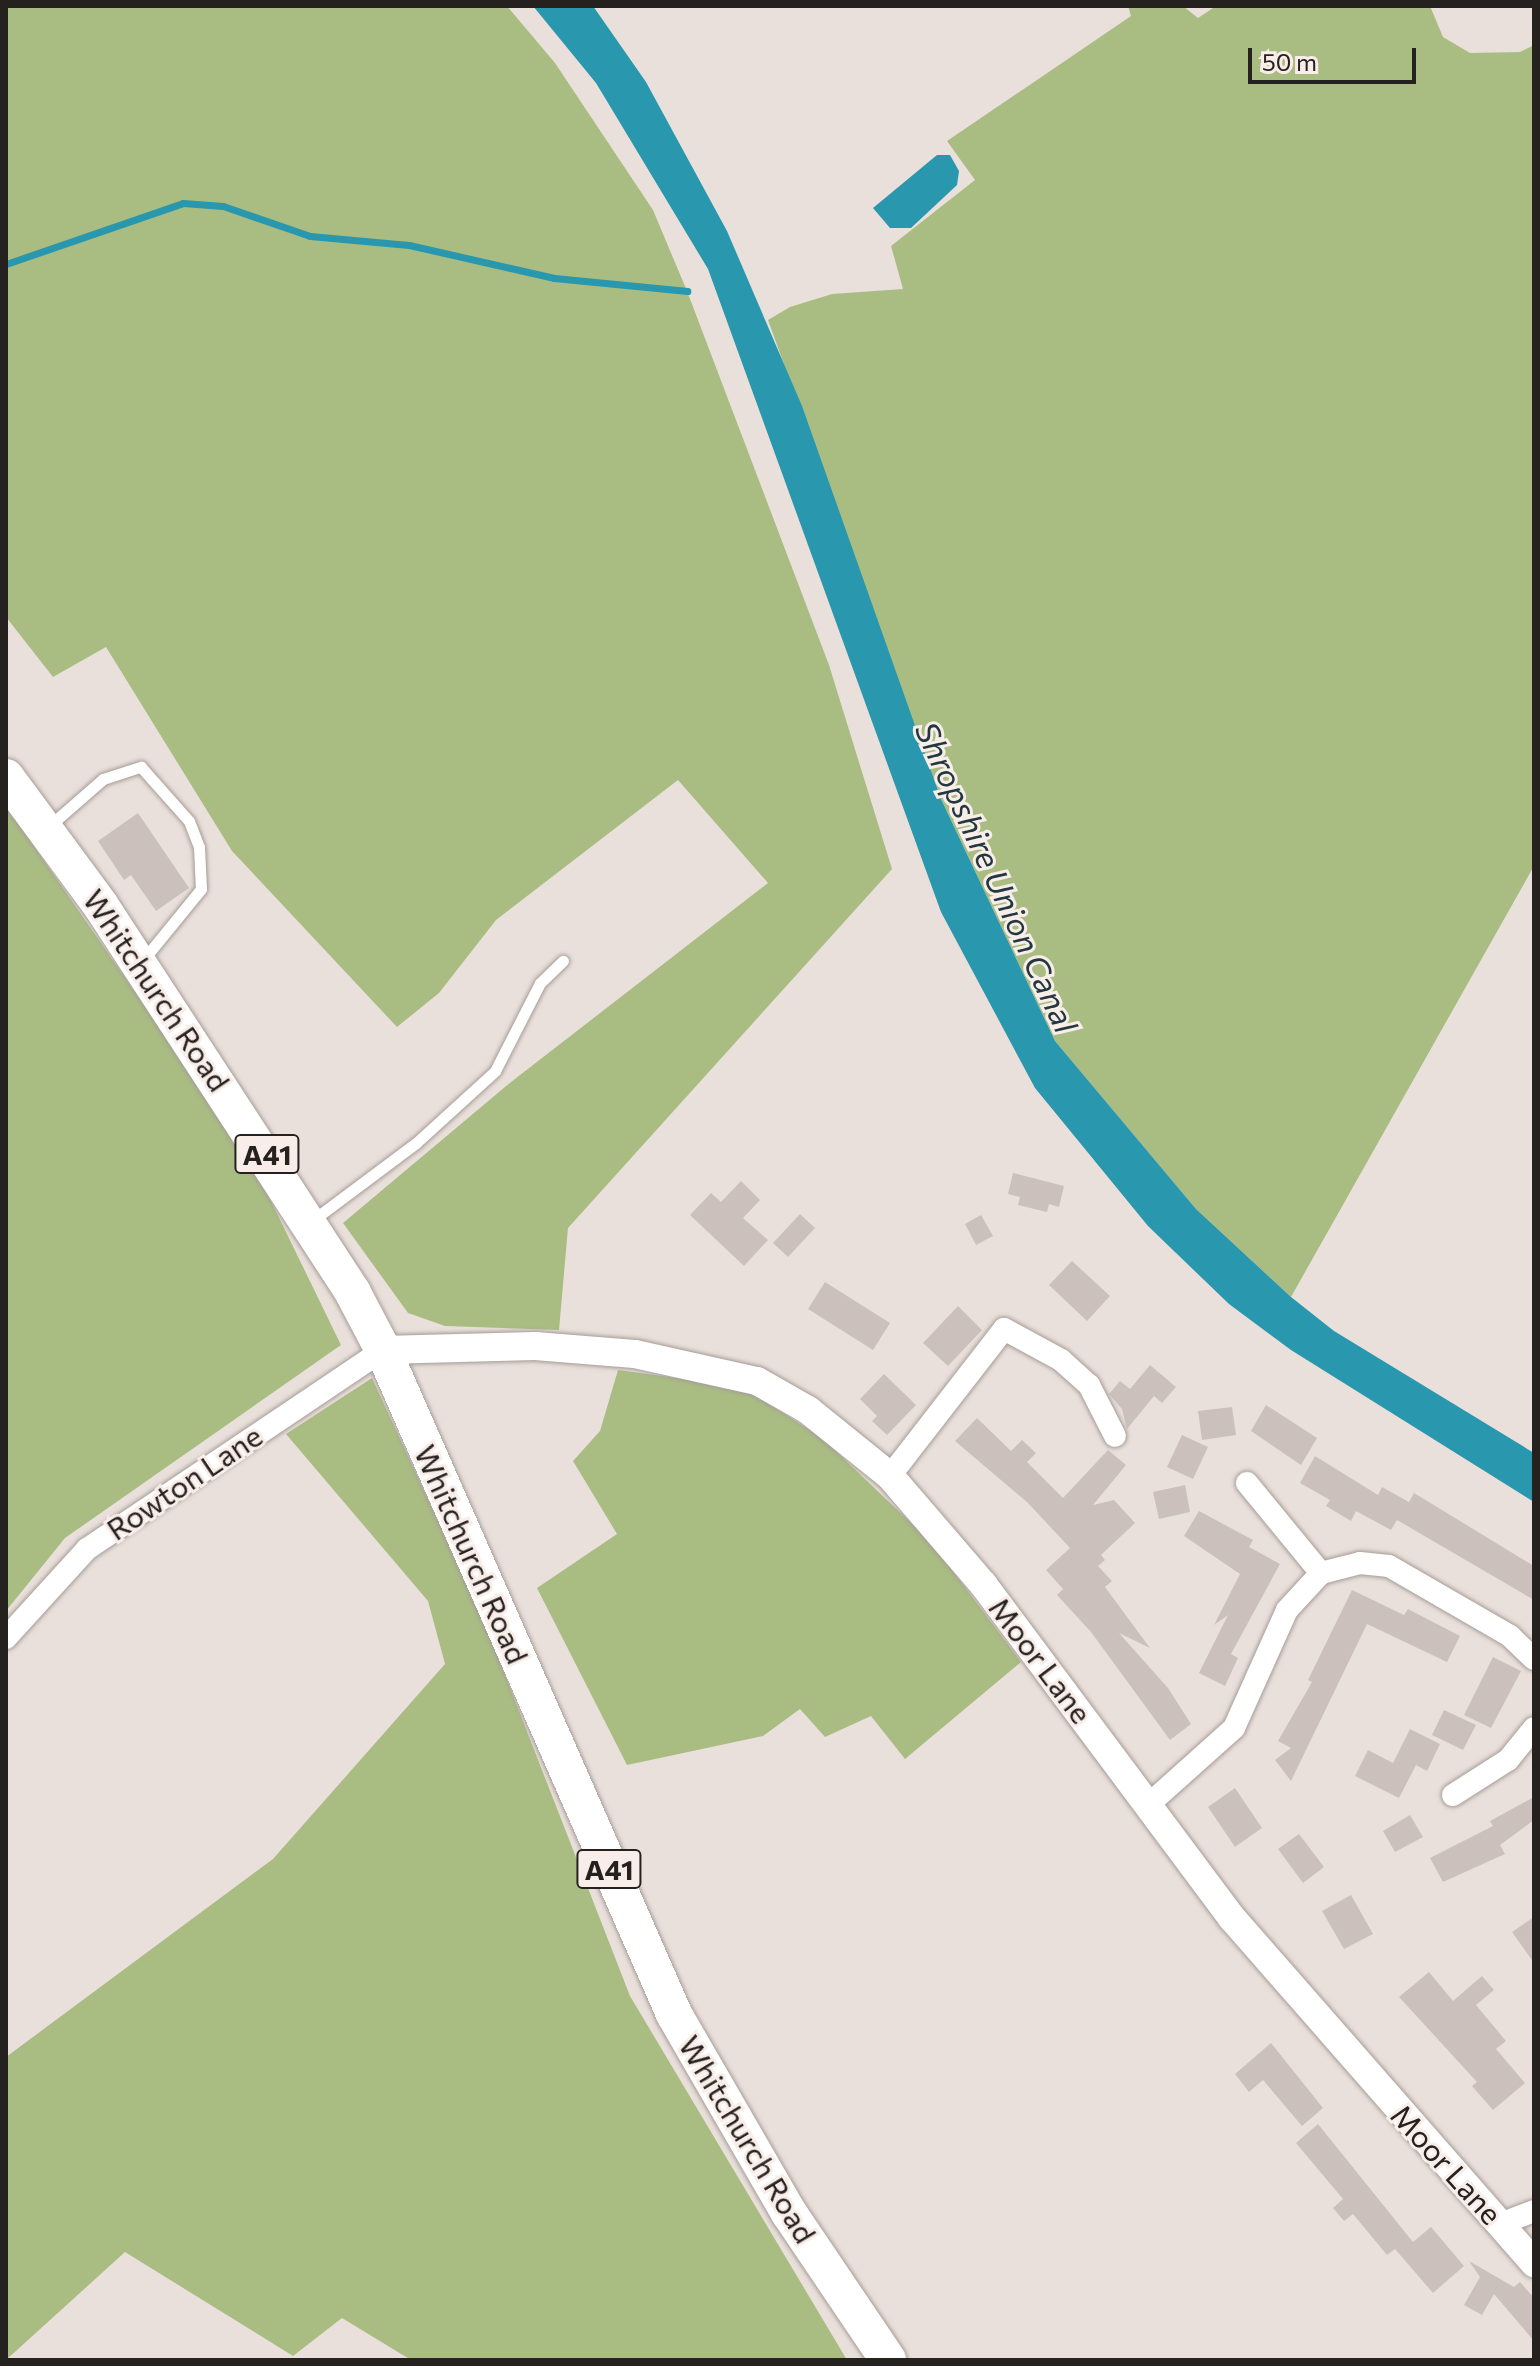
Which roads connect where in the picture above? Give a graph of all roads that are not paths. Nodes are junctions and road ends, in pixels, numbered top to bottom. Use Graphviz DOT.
graph roads {
  1 [pos="6,777"];
  2 [pos="45,830"];
  3 [pos="563,961"];
  4 [pos="140,964"];
  5 [pos="310,1223"];
  6 [pos="383,1350"];
  7 [pos="1115,1436"];
  8 [pos="890,1476"];
  9 [pos="1247,1483"];
  10 [pos="1321,1573"];
  11 [pos="6,1638"];
  12 [pos="1534,1659"];
  13 [pos="1534,1728"];
  14 [pos="1453,1795"];
  15 [pos="1148,1805"];
  16 [pos="1534,2211"];
  17 [pos="1500,2224"];
  18 [pos="1534,2263"];
  19 [pos="888,2360"];
  1 -- 2 [label="highway, Whitchurch Road / A41"];
  2 -- 4 [label="highway, Whitchurch Road / A41"];
  2 -- 4 [label="lane"];
  3 -- 5 [label="lane"];
  4 -- 5 [label="highway, Whitchurch Road / A41"];
  5 -- 6 [label="highway, Whitchurch Road / A41"];
  6 -- 8 [label="street, Moor Lane"];
  6 -- 11 [label="street, Rowton Lane"];
  6 -- 19 [label="highway, Whitchurch Road / A41"];
  7 -- 8 [label="street"];
  8 -- 15 [label="street, Moor Lane"];
  9 -- 10 [label="street"];
  10 -- 12 [label="street"];
  10 -- 15 [label="street"];
  13 -- 14 [label="street"];
  15 -- 17 [label="street, Moor Lane"];
  16 -- 17 [label="street"];
  17 -- 18 [label="street, Moor Lane"];
}
